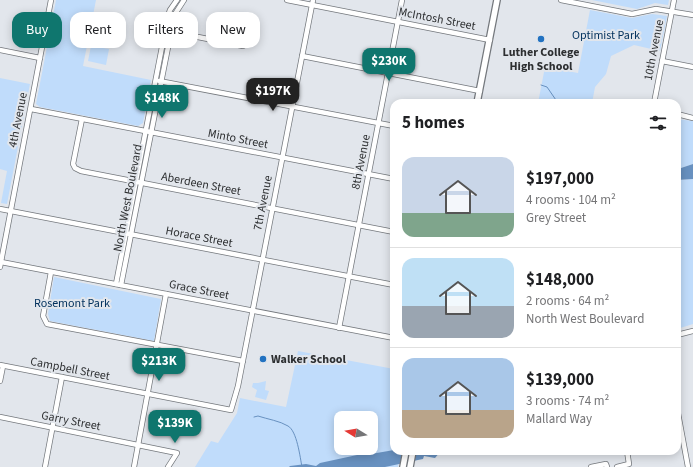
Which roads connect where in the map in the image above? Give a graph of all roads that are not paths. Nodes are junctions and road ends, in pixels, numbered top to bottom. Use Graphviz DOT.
graph roads {
  1 [pos="51,0"];
  2 [pos="177,0"];
  3 [pos="184,0"];
  4 [pos="287,0"];
  5 [pos="402,0"];
  6 [pos="497,0"];
  7 [pos="561,0"];
  8 [pos="674,0"];
  9 [pos="312,2"];
  10 [pos="672,11"];
  11 [pos="170,12"];
  12 [pos="176,12"];
  13 [pos="693,16"];
  14 [pos="398,22"];
  15 [pos="490,40"];
  16 [pos="165,48"];
  17 [pos="0,50"];
  18 [pos="302,56"];
  19 [pos="40,58"];
  20 [pos="662,61"];
  21 [pos="693,67"];
  22 [pos="388,73"];
  23 [pos="158,81"];
  24 [pos="480,91"];
  25 [pos="478,99"];
  26 [pos="655,99"];
  27 [pos="292,107"];
  28 [pos="31,109"];
  29 [pos="681,115"];
  30 [pos="693,118"];
  31 [pos="82,119"];
  32 [pos="378,123"];
  33 [pos="390,125"];
  34 [pos="148,131"];
  35 [pos="282,158"];
  36 [pos="369,174"];
  37 [pos="390,178"];
  38 [pos="139,182"];
  39 [pos="272,208"];
  40 [pos="0,209"];
  41 [pos="10,211"];
  42 [pos="359,225"];
  43 [pos="390,231"];
  44 [pos="128,234"];
  45 [pos="263,260"];
  46 [pos="1,265"];
  47 [pos="51,272"];
  48 [pos="349,276"];
  49 [pos="119,284"];
  50 [pos="390,284"];
  51 [pos="166,294"];
  52 [pos="252,311"];
  53 [pos="339,328"];
  54 [pos="693,332"];
  55 [pos="681,334"];
  56 [pos="390,337"];
  57 [pos="157,345"];
  58 [pos="243,362"];
  59 [pos="1,366"];
  60 [pos="62,377"];
  61 [pos="0,380"];
  62 [pos="148,394"];
  63 [pos="231,410"];
  64 [pos="0,417"];
  65 [pos="52,428"];
  66 [pos="681,429"];
  67 [pos="138,445"];
  68 [pos="405,455"];
  69 [pos="412,455"];
  70 [pos="628,455"];
  71 [pos="410,466"];
  72 [pos="606,466"];
  73 [pos="45,467"];
  74 [pos="134,467"];
  75 [pos="168,467"];
  76 [pos="403,467"];
  77 [pos="591,467"];
  78 [pos="617,467"];
  79 [pos="688,467"];
  1 -- 19 [label="street, 4th Avenue"];
  2 -- 11 [label="street, North West Boulevard"];
  3 -- 12 [label="street, North West Boulevard"];
  4 -- 9 [label="street, McIntosh Street"];
  5 -- 14 [label="street, 8th Avenue"];
  6 -- 15 [label="main road"];
  7 -- 10 [label="street"];
  8 -- 10 [label="street, 10th Avenue"];
  9 -- 14 [label="street, McIntosh Street"];
  9 -- 18 [label="street, 7th Avenue"];
  10 -- 13 [label="street"];
  10 -- 20 [label="street, 10th Avenue"];
  14 -- 15 [label="street, McIntosh Street"];
  14 -- 22 [label="street, 8th Avenue"];
  15 -- 24 [label="main road"];
  16 -- 23 [label="street, North West Boulevard"];
  17 -- 19 [label="street"];
  18 -- 22 [label="street"];
  18 -- 27 [label="street, 7th Avenue"];
  19 -- 28 [label="street, 4th Avenue"];
  20 -- 21 [label="street"];
  20 -- 26 [label="street, 10th Avenue"];
  22 -- 24 [label="street"];
  22 -- 32 [label="street, 8th Avenue"];
  23 -- 27 [label="street"];
  23 -- 34 [label="street, North West Boulevard"];
  24 -- 25 [label="main road"];
  27 -- 32 [label="street"];
  27 -- 35 [label="street, 7th Avenue"];
  28 -- 31 [label="street, Minto Street"];
  28 -- 41 [label="street, 4th Avenue"];
  29 -- 30 [label="street"];
  31 -- 34 [label="street, Minto Street"];
  31 -- 38 [label="street, Aberdeen Street"];
  32 -- 33 [label="street"];
  32 -- 36 [label="street, 8th Avenue"];
  34 -- 35 [label="street, Minto Street"];
  34 -- 38 [label="street, North West Boulevard"];
  35 -- 36 [label="street, Minto Street"];
  35 -- 39 [label="street, 7th Avenue"];
  36 -- 37 [label="street, Minto Street"];
  36 -- 42 [label="street, 8th Avenue"];
  38 -- 39 [label="street, Aberdeen Street"];
  38 -- 44 [label="street, North West Boulevard"];
  39 -- 42 [label="street, Aberdeen Street"];
  39 -- 45 [label="street, 7th Avenue"];
  40 -- 41 [label="street, Horace Street"];
  41 -- 44 [label="street, Horace Street"];
  41 -- 46 [label="street, 4th Avenue"];
  42 -- 43 [label="street, Aberdeen Street"];
  42 -- 48 [label="street, 8th Avenue"];
  44 -- 45 [label="street, Horace Street"];
  44 -- 49 [label="street, North West Boulevard"];
  45 -- 48 [label="street, Horace Street"];
  45 -- 52 [label="street, 7th Avenue"];
  46 -- 47 [label="street, Grace Street"];
  47 -- 49 [label="street, Grace Street"];
  47 -- 57 [label="street"];
  48 -- 50 [label="street, Horace Street"];
  48 -- 53 [label="street, 8th Avenue"];
  49 -- 51 [label="street, Grace Street"];
  51 -- 52 [label="street, Grace Street"];
  51 -- 57 [label="street"];
  52 -- 53 [label="street, Grace Street"];
  52 -- 58 [label="street, 7th Avenue"];
  53 -- 56 [label="street, Grace Street"];
  54 -- 55 [label="street"];
  57 -- 58 [label="street"];
  57 -- 62 [label="street"];
  58 -- 63 [label="street, 7th Avenue"];
  59 -- 60 [label="street, Campbell Street"];
  59 -- 61 [label="street"];
  60 -- 62 [label="street, Campbell Street"];
  60 -- 65 [label="street"];
  62 -- 63 [label="street, Campbell Street"];
  62 -- 67 [label="street"];
  64 -- 65 [label="street, Garry Street"];
  65 -- 67 [label="street, Garry Street"];
  65 -- 73 [label="street"];
  66 -- 79 [label="street"];
  67 -- 74 [label="street"];
  67 -- 75 [label="street, Garry Street"];
  68 -- 76 [label="main road"];
  69 -- 71 [label="main road"];
  70 -- 78 [label="street"];
  72 -- 77 [label="street"];
}
